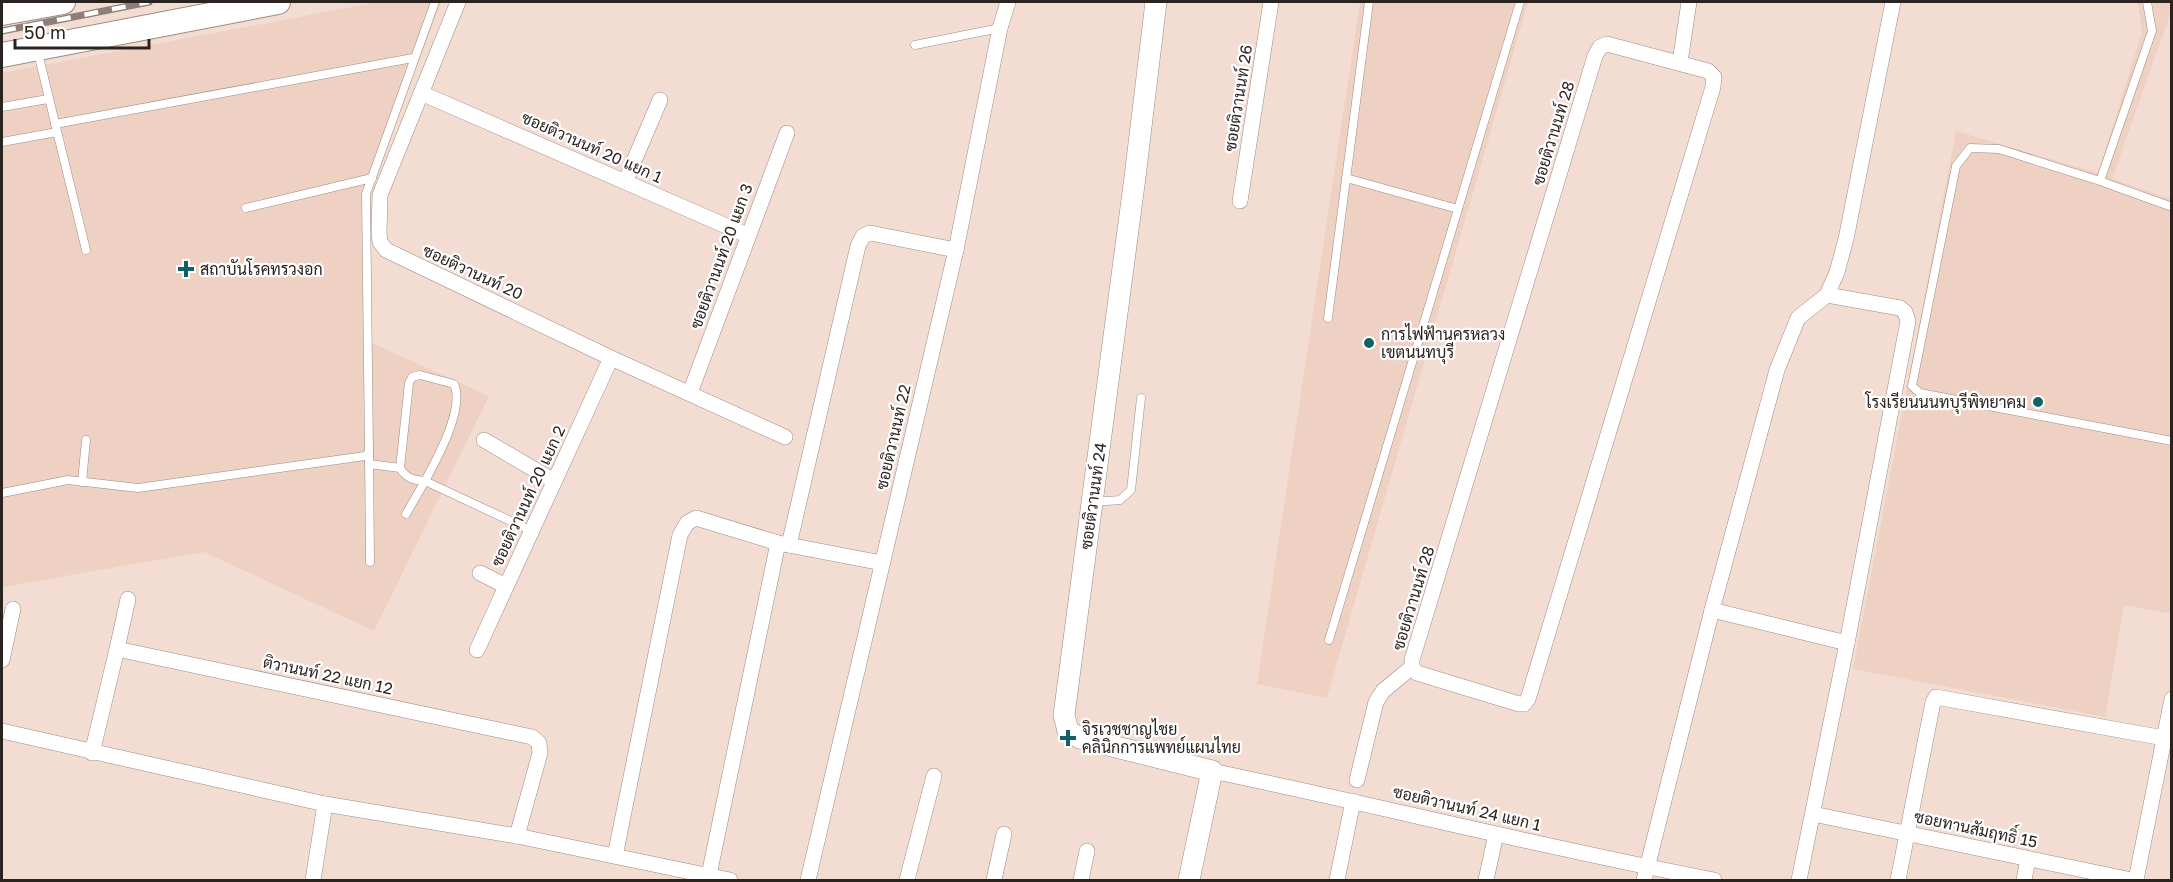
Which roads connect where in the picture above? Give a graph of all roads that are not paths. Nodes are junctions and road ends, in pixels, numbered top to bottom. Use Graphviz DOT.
graph roads {
  1 [pos="63,2"];
  2 [pos="278,2"];
  3 [pos="435,2"];
  4 [pos="458,2"];
  5 [pos="1008,2"];
  6 [pos="1156,2"];
  7 [pos="1271,2"];
  8 [pos="1369,2"];
  9 [pos="1520,2"];
  10 [pos="1689,2"];
  11 [pos="1893,2"];
  12 [pos="2147,2"];
  13 [pos="2,13"];
  14 [pos="1000,28"];
  15 [pos="915,45"];
  16 [pos="37,48"];
  17 [pos="2,55"];
  18 [pos="413,58"];
  19 [pos="1680,62"];
  20 [pos="421,93"];
  21 [pos="48,99"];
  22 [pos="660,100"];
  23 [pos="2,107"];
  24 [pos="56,128"];
  25 [pos="787,133"];
  26 [pos="2,142"];
  27 [pos="372,178"];
  28 [pos="1346,178"];
  29 [pos="2100,181"];
  30 [pos="625,182"];
  31 [pos="1240,201"];
  32 [pos="2172,207"];
  33 [pos="246,208"];
  34 [pos="1458,209"];
  35 [pos="747,235"];
  36 [pos="86,250"];
  37 [pos="956,250"];
  38 [pos="1827,295"];
  39 [pos="1328,318"];
  40 [pos="612,358"];
  41 [pos="690,393"];
  42 [pos="1141,398"];
  43 [pos="785,437"];
  44 [pos="86,440"];
  45 [pos="484,440"];
  46 [pos="2172,441"];
  47 [pos="369,452"];
  48 [pos="369,464"];
  49 [pos="400,468"];
  50 [pos="425,481"];
  51 [pos="554,481"];
  52 [pos="82,482"];
  53 [pos="2,494"];
  54 [pos="1092,502"];
  55 [pos="406,514"];
  56 [pos="532,531"];
  57 [pos="784,544"];
  58 [pos="370,562"];
  59 [pos="882,563"];
  60 [pos="480,573"];
  61 [pos="506,586"];
  62 [pos="128,599"];
  63 [pos="13,609"];
  64 [pos="1712,610"];
  65 [pos="1329,640"];
  66 [pos="1847,644"];
  67 [pos="117,649"];
  68 [pos="477,650"];
  69 [pos="2,660"];
  70 [pos="1412,667"];
  71 [pos="2172,699"];
  72 [pos="2,730"];
  73 [pos="2164,738"];
  74 [pos="92,753"];
  75 [pos="1212,771"];
  76 [pos="934,776"];
  77 [pos="1357,780"];
  78 [pos="1353,801"];
  79 [pos="325,804"];
  80 [pos="1813,814"];
  81 [pos="1907,833"];
  82 [pos="1004,834"];
  83 [pos="1496,834"];
  84 [pos="517,836"];
  85 [pos="1088,851"];
  86 [pos="615,856"];
  87 [pos="2028,859"];
  88 [pos="1645,874"];
  89 [pos="709,875"];
  90 [pos="313,880"];
  91 [pos="730,880"];
  92 [pos="808,880"];
  93 [pos="907,880"];
  94 [pos="994,880"];
  95 [pos="1082,880"];
  96 [pos="1189,880"];
  97 [pos="1337,880"];
  98 [pos="1486,880"];
  99 [pos="1714,880"];
  100 [pos="1799,880"];
  101 [pos="1898,880"];
  102 [pos="2024,880"];
  103 [pos="2134,880"];
  1 -- 13 [label="main road"];
  2 -- 16 [label="main road"];
  3 -- 18 [label="lane"];
  4 -- 20 [label="street, ซอยติวานนท์ 20"];
  5 -- 14 [label="street, ซอยติวานนท์ 22"];
  6 -- 54 [label="street, ซอยติวานนท์ 24"];
  7 -- 31 [label="street, ซอยติวานนท์ 26"];
  8 -- 28 [label="lane"];
  9 -- 34 [label="lane"];
  10 -- 19 [label="street"];
  11 -- 38 [label="street"];
  12 -- 29 [label="lane"];
  14 -- 15 [label="lane"];
  14 -- 37 [label="street, ซอยติวานนท์ 22"];
  16 -- 17 [label="main road"];
  16 -- 21 [label="lane"];
  18 -- 24 [label="lane"];
  18 -- 27 [label="lane"];
  19 -- 70 [label="street, ซอยติวานนท์ 28"];
  19 -- 70 [label="street, ซอยติวานนท์ 28"];
  20 -- 30 [label="street, ซอยติวานนท์ 20 แยก 1"];
  20 -- 40 [label="street, ซอยติวานนท์ 20"];
  21 -- 23 [label="lane"];
  21 -- 24 [label="lane"];
  22 -- 30 [label="street"];
  24 -- 26 [label="lane"];
  24 -- 36 [label="lane"];
  25 -- 35 [label="street, ซอยติวานนท์ 20 แยก 3"];
  27 -- 33 [label="lane"];
  27 -- 47 [label="lane"];
  28 -- 34 [label="lane"];
  28 -- 39 [label="lane"];
  29 -- 32 [label="lane"];
  29 -- 46 [label="lane"];
  30 -- 35 [label="street, ซอยติวานนท์ 20 แยก 1"];
  34 -- 65 [label="lane"];
  35 -- 41 [label="street, ซอยติวานนท์ 20 แยก 3"];
  37 -- 57 [label="street"];
  37 -- 59 [label="street, ซอยติวานนท์ 22"];
  38 -- 64 [label="street"];
  38 -- 66 [label="street"];
  40 -- 41 [label="street, ซอยติวานนท์ 20"];
  40 -- 51 [label="street, ซอยติวานนท์ 20 แยก 2"];
  41 -- 43 [label="street, ซอยติวานนท์ 20"];
  42 -- 54 [label="lane"];
  44 -- 52 [label="lane"];
  45 -- 51 [label="street"];
  47 -- 48 [label="lane"];
  47 -- 52 [label="lane"];
  48 -- 49 [label="lane"];
  48 -- 58 [label="lane"];
  49 -- 50 [label="lane"];
  49 -- 50 [label="lane"];
  50 -- 55 [label="lane"];
  50 -- 56 [label="lane"];
  51 -- 56 [label="street, ซอยติวานนท์ 20 แยก 2"];
  52 -- 53 [label="lane"];
  54 -- 75 [label="street, ซอยติวานนท์ 24"];
  56 -- 61 [label="street, ซอยติวานนท์ 20 แยก 2"];
  57 -- 59 [label="street"];
  57 -- 86 [label="street"];
  57 -- 89 [label="street"];
  59 -- 92 [label="street, ซอยติวานนท์ 22"];
  60 -- 61 [label="street"];
  61 -- 68 [label="street, ซอยติวานนท์ 20 แยก 2"];
  62 -- 67 [label="street"];
  63 -- 69 [label="street"];
  64 -- 66 [label="street"];
  64 -- 88 [label="street"];
  66 -- 80 [label="street"];
  67 -- 74 [label="street"];
  67 -- 84 [label="street, ติวานนท์ 22 แยก 12"];
  70 -- 77 [label="street"];
  71 -- 73 [label="street"];
  72 -- 74 [label="street"];
  73 -- 81 [label="street"];
  73 -- 103 [label="street"];
  74 -- 79 [label="street"];
  75 -- 78 [label="street, ซอยติวานนท์ 24 แยก 1"];
  75 -- 96 [label="street"];
  76 -- 93 [label="street"];
  78 -- 83 [label="street, ซอยติวานนท์ 24 แยก 1"];
  78 -- 97 [label="street"];
  79 -- 84 [label="street"];
  79 -- 90 [label="street"];
  80 -- 81 [label="street, ซอยทานสัมฤทธิ์ 15"];
  80 -- 100 [label="street"];
  81 -- 87 [label="street, ซอยทานสัมฤทธิ์ 15"];
  81 -- 101 [label="street"];
  82 -- 94 [label="street"];
  83 -- 88 [label="street, ซอยติวานนท์ 24 แยก 1"];
  83 -- 98 [label="street"];
  84 -- 86 [label="street"];
  85 -- 95 [label="street"];
  86 -- 89 [label="street"];
  87 -- 102 [label="street"];
  87 -- 103 [label="street, ซอยทานสัมฤทธิ์ 15"];
  88 -- 99 [label="street, ซอยติวานนท์ 24 แยก 1"];
  89 -- 91 [label="street"];
}
